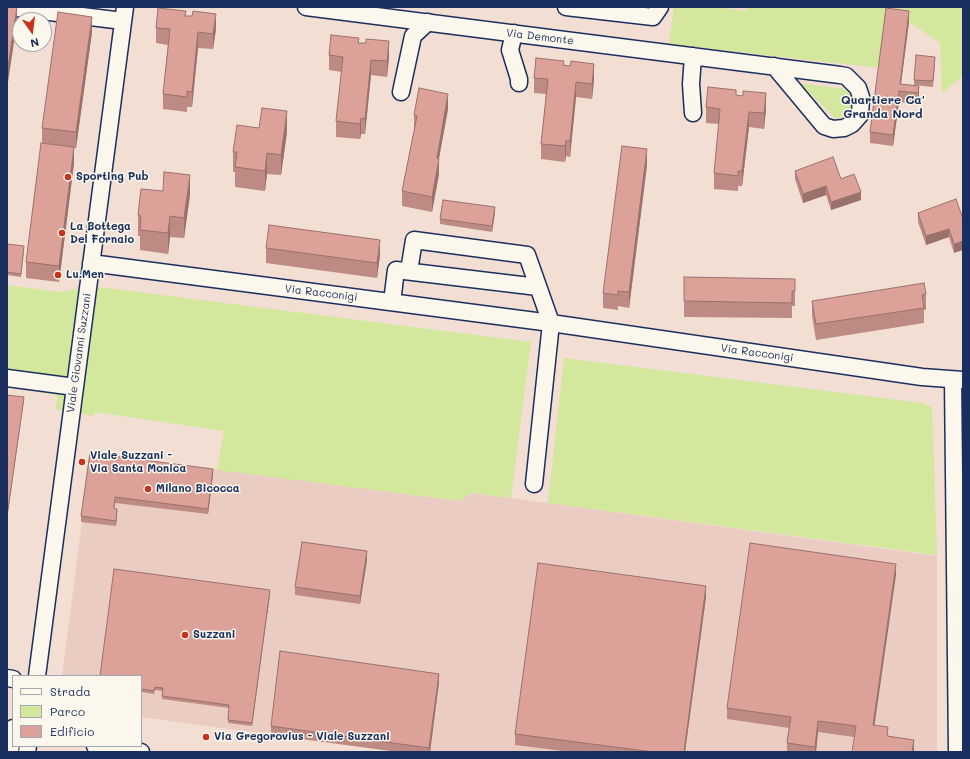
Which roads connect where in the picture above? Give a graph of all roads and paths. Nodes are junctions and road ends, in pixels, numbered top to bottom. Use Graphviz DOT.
graph roads {
  1 [pos="9,7"];
  2 [pos="306,7"];
  3 [pos="566,7"];
  4 [pos="660,7"];
  5 [pos="124,14"];
  6 [pos="428,22"];
  7 [pos="514,33"];
  8 [pos="693,56"];
  9 [pos="774,66"];
  10 [pos="519,83"];
  11 [pos="401,92"];
  12 [pos="693,113"];
  13 [pos="91,263"];
  14 [pos="410,271"];
  15 [pos="538,287"];
  16 [pos="392,302"];
  17 [pos="551,323"];
  18 [pos="7,378"];
  19 [pos="958,380"];
  20 [pos="75,387"];
  21 [pos="534,484"];
  22 [pos="37,675"];
  23 [pos="12,736"];
  24 [pos="103,747"];
  25 [pos="10,752"];
  26 [pos="141,752"];
  27 [pos="957,752"];
  1 -- 5 [label="street"];
  2 -- 6 [label="street, Via Demonte"];
  3 -- 4 [label="street"];
  5 -- 13 [label="street, Viale Giovanni Suzzani"];
  6 -- 7 [label="street, Via Demonte"];
  6 -- 11 [label="street"];
  7 -- 8 [label="street, Via Demonte"];
  7 -- 10 [label="street"];
  8 -- 9 [label="street, Via Demonte"];
  8 -- 12 [label="street"];
  9 -- 9 [label="street, Via Demonte"];
  13 -- 16 [label="street, Via Racconigi"];
  13 -- 20 [label="street, Viale Giovanni Suzzani"];
  14 -- 15 [label="street"];
  14 -- 15 [label="street"];
  14 -- 16 [label="street"];
  15 -- 17 [label="street"];
  16 -- 17 [label="street, Via Racconigi"];
  17 -- 19 [label="street, Via Racconigi"];
  17 -- 21 [label="street"];
  18 -- 20 [label="street"];
  19 -- 27 [label="street"];
  20 -- 22 [label="street, Viale Giovanni Suzzani"];
  23 -- 25 [label="street"];
  24 -- 26 [label="street"];
}
